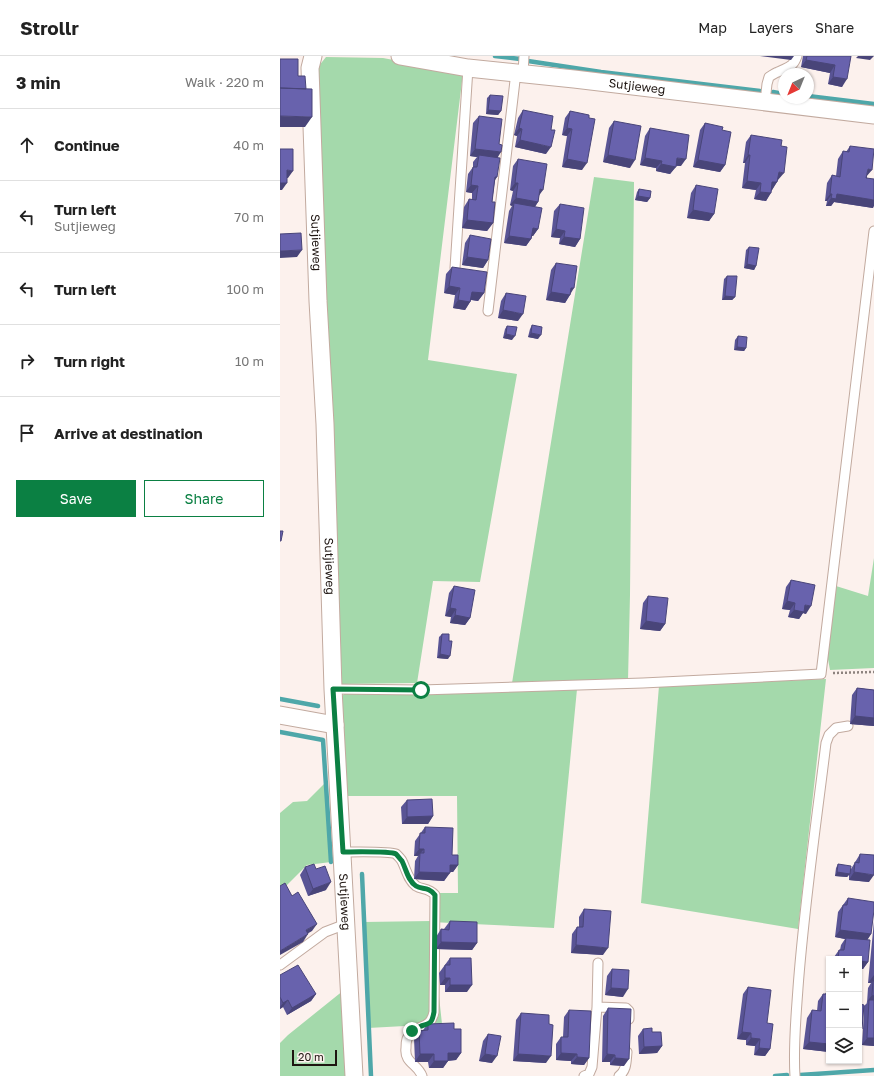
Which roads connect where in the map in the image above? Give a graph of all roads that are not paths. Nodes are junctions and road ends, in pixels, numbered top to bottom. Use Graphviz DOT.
graph roads {
  1 [pos="313,56"];
  2 [pos="400,56"];
  3 [pos="524,56"];
  4 [pos="797,56"];
  5 [pos="445,60"];
  6 [pos="468,68"];
  7 [pos="519,72"];
  8 [pos="765,102"];
  9 [pos="874,116"];
  10 [pos="874,231"];
  11 [pos="454,268"];
  12 [pos="488,310"];
  13 [pos="333,689"];
  14 [pos="280,715"];
  15 [pos="335,725"];
  16 [pos="848,726"];
  17 [pos="343,852"];
  18 [pos="346,924"];
  19 [pos="598,963"];
  20 [pos="280,965"];
  21 [pos="597,1007"];
  22 [pos="628,1026"];
  23 [pos="628,1040"];
  24 [pos="354,1076"];
  25 [pos="422,1076"];
  26 [pos="584,1076"];
  27 [pos="619,1076"];
  28 [pos="794,1076"];
  1 -- 13 [label="street, Sutjieweg"];
  2 -- 5 [label="street, Sutjieweg"];
  3 -- 7 [label="lane"];
  4 -- 8 [label="lane"];
  5 -- 6 [label="street, Sutjieweg"];
  6 -- 7 [label="street, Sutjieweg"];
  6 -- 11 [label="lane"];
  7 -- 8 [label="street, Sutjieweg"];
  7 -- 12 [label="lane"];
  8 -- 9 [label="street, Sutjieweg"];
  10 -- 13 [label="lane"];
  13 -- 15 [label="street, Sutjieweg"];
  14 -- 15 [label="street"];
  15 -- 17 [label="street, Sutjieweg"];
  16 -- 28 [label="lane"];
  17 -- 18 [label="street, Sutjieweg"];
  17 -- 25 [label="lane"];
  18 -- 20 [label="lane"];
  18 -- 24 [label="street, Sutjieweg"];
  19 -- 21 [label="lane"];
  21 -- 22 [label="lane"];
  21 -- 26 [label="lane"];
  23 -- 27 [label="lane"];
}
